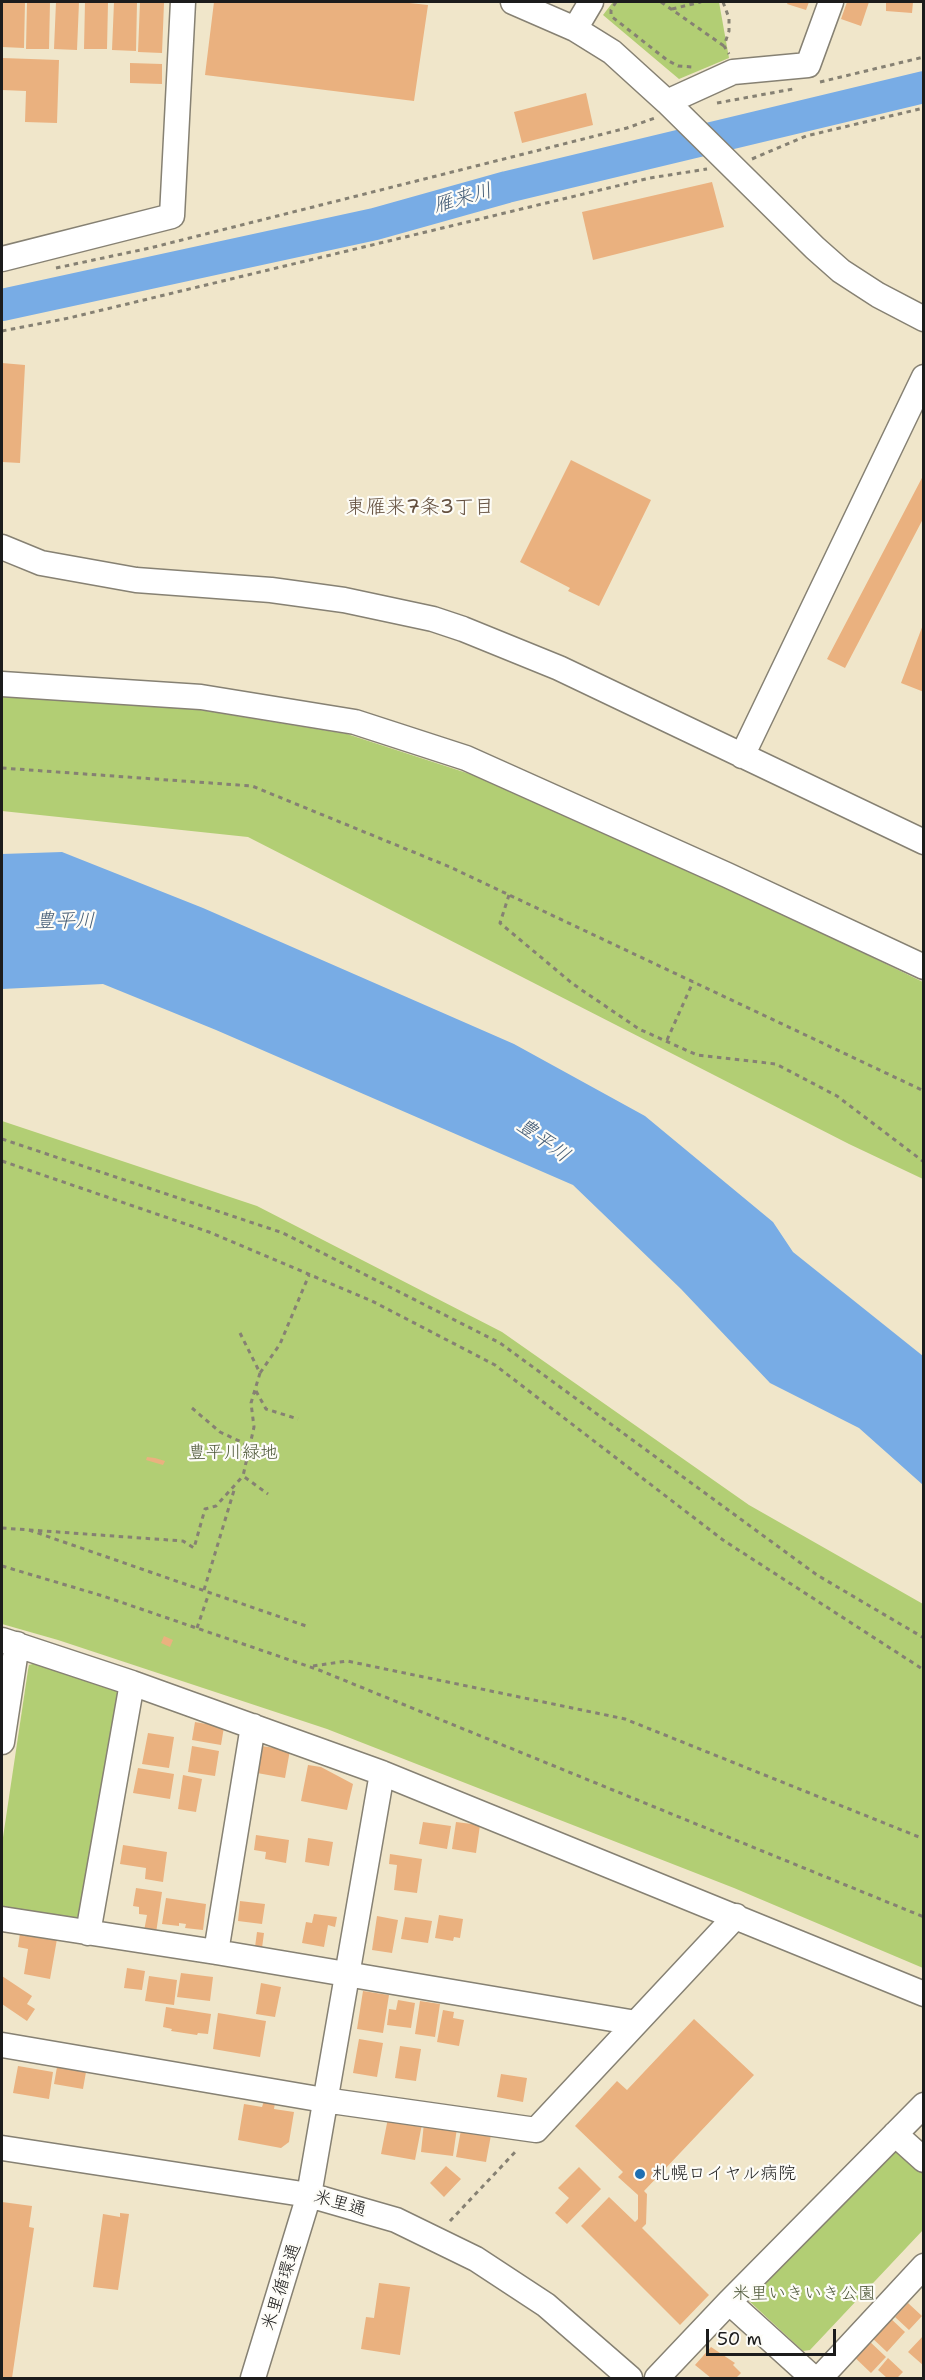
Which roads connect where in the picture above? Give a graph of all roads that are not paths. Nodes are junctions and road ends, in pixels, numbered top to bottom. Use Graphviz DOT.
graph roads {
  1 [pos="183,2"];
  2 [pos="513,2"];
  3 [pos="591,2"];
  4 [pos="831,2"];
  5 [pos="575,29"];
  6 [pos="670,112"];
  7 [pos="2,259"];
  8 [pos="924,319"];
  9 [pos="924,377"];
  10 [pos="2,547"];
  11 [pos="2,684"];
  12 [pos="742,756"];
  13 [pos="924,842"];
  14 [pos="924,967"];
  15 [pos="9,1642"];
  16 [pos="132,1683"];
  17 [pos="253,1726"];
  18 [pos="2,1742"];
  19 [pos="382,1773"];
  20 [pos="736,1916"];
  21 [pos="2,1919"];
  22 [pos="88,1933"];
  23 [pos="216,1953"];
  24 [pos="346,1975"];
  25 [pos="924,1994"];
  26 [pos="636,2023"];
  27 [pos="2,2045"];
  28 [pos="324,2100"];
  29 [pos="924,2105"];
  30 [pos="895,2134"];
  31 [pos="2,2148"];
  32 [pos="924,2160"];
  33 [pos="309,2195"];
  34 [pos="924,2266"];
  35 [pos="729,2302"];
  36 [pos="253,2379"];
  37 [pos="630,2379"];
  38 [pos="657,2379"];
  39 [pos="813,2379"];
  40 [pos="820,2379"];
  1 -- 7 [label="street"];
  2 -- 5 [label="street"];
  3 -- 5 [label="street"];
  4 -- 6 [label="street"];
  5 -- 6 [label="street"];
  6 -- 8 [label="street"];
  9 -- 12 [label="street"];
  10 -- 12 [label="street"];
  11 -- 14 [label="street"];
  12 -- 13 [label="street"];
  15 -- 16 [label="street"];
  15 -- 18 [label="street"];
  16 -- 17 [label="street"];
  16 -- 22 [label="street"];
  17 -- 19 [label="street"];
  17 -- 23 [label="street"];
  19 -- 20 [label="street"];
  19 -- 24 [label="street, 米里循環通"];
  20 -- 25 [label="street"];
  20 -- 26 [label="street"];
  21 -- 22 [label="street"];
  22 -- 23 [label="street"];
  23 -- 24 [label="street"];
  24 -- 26 [label="street"];
  24 -- 28 [label="street, 米里循環通"];
  26 -- 28 [label="street"];
  27 -- 28 [label="street"];
  28 -- 33 [label="street, 米里循環通"];
  29 -- 30 [label="street"];
  30 -- 32 [label="street"];
  30 -- 35 [label="street"];
  31 -- 33 [label="street, 米里通"];
  33 -- 36 [label="street, 米里循環通"];
  33 -- 37 [label="street, 米里通"];
  34 -- 40 [label="street"];
  35 -- 38 [label="street"];
  35 -- 39 [label="street"];
}
